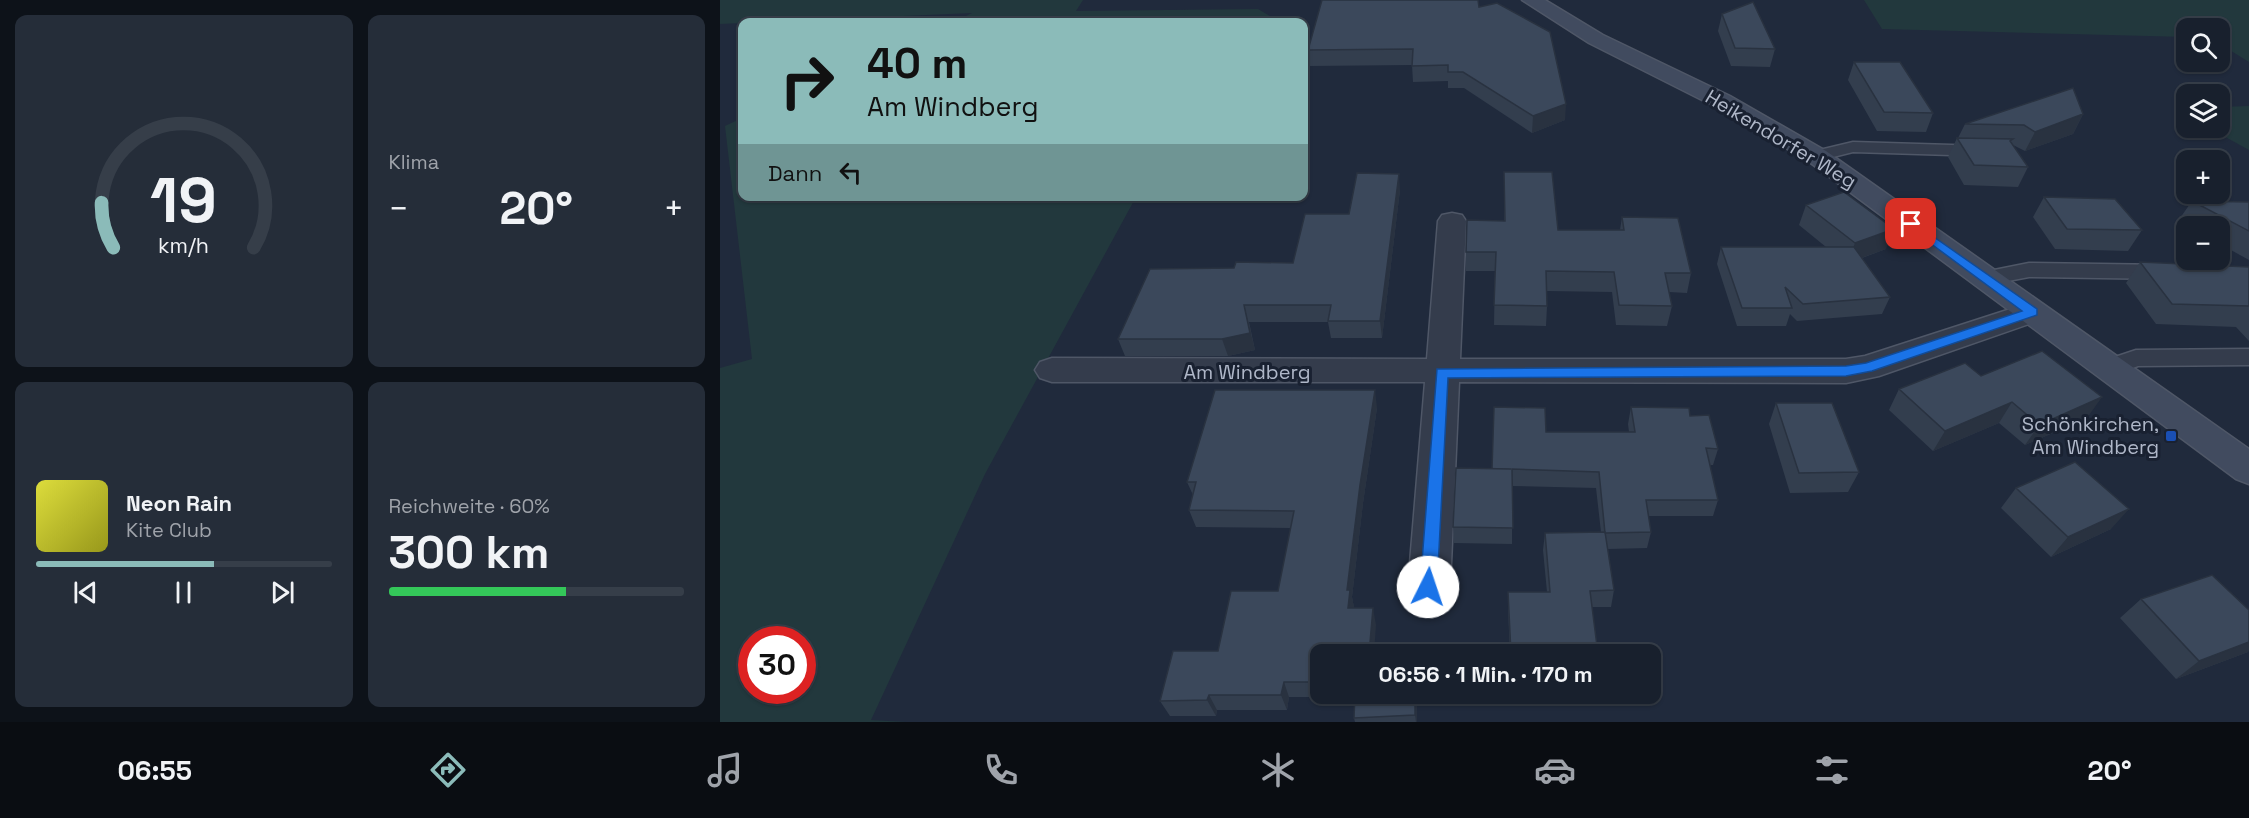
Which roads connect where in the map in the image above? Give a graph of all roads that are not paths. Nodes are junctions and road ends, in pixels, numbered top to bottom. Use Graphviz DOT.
graph roads {
  1 [pos="1532,0"];
  2 [pos="2002,152"];
  3 [pos="1817,156"];
  4 [pos="1452,221"];
  5 [pos="2187,272"];
  6 [pos="1987,278"];
  7 [pos="2032,312"];
  8 [pos="2249,357"];
  9 [pos="2109,368"];
  10 [pos="1052,370"];
  11 [pos="1442,373"];
  12 [pos="2249,469"];
  13 [pos="1428,587"];
  1 -- 3 [label="street, Heikendorfer Weg"];
  2 -- 3 [label="lane"];
  3 -- 6 [label="street, Heikendorfer Weg"];
  4 -- 11 [label="street"];
  5 -- 6 [label="lane"];
  6 -- 7 [label="street, Heikendorfer Weg"];
  7 -- 9 [label="street, Heikendorfer Weg"];
  7 -- 11 [label="street, Am Windberg"];
  8 -- 9 [label="lane"];
  9 -- 12 [label="street, Heikendorfer Weg"];
  10 -- 11 [label="street, Am Windberg"];
  11 -- 13 [label="street"];
}
